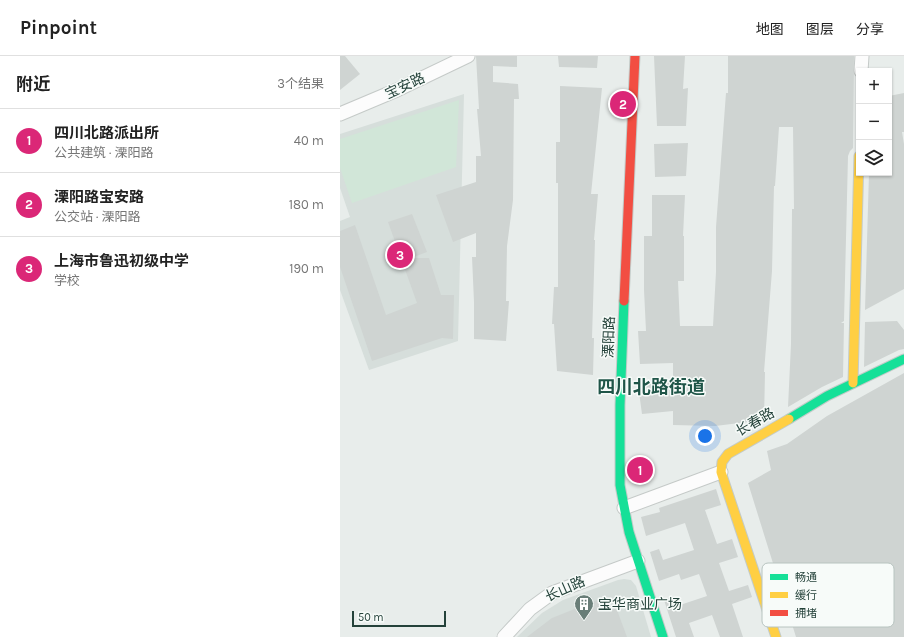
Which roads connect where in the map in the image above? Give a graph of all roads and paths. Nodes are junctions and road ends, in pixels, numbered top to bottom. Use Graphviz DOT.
graph roads {
  1 [pos="468,56"];
  2 [pos="635,56"];
  3 [pos="862,56"];
  4 [pos="861,68"];
  5 [pos="340,114"];
  6 [pos="858,176"];
  7 [pos="904,359"];
  8 [pos="853,383"];
  9 [pos="721,472"];
  10 [pos="624,508"];
  11 [pos="638,561"];
  12 [pos="762,595"];
  13 [pos="773,627"];
  14 [pos="504,637"];
  15 [pos="662,637"];
  16 [pos="776,637"];
  1 -- 5 [label="street, 宝安路"];
  2 -- 10 [label="street, 溧阳路"];
  3 -- 4 [label="street"];
  6 -- 8 [label="street"];
  7 -- 8 [label="street, 长春路"];
  8 -- 9 [label="street, 长春路"];
  9 -- 10 [label="street"];
  9 -- 12 [label="street"];
  10 -- 11 [label="street, 溧阳路"];
  11 -- 14 [label="street, 长山路"];
  11 -- 15 [label="street, 溧阳路"];
  13 -- 16 [label="street"];
}
